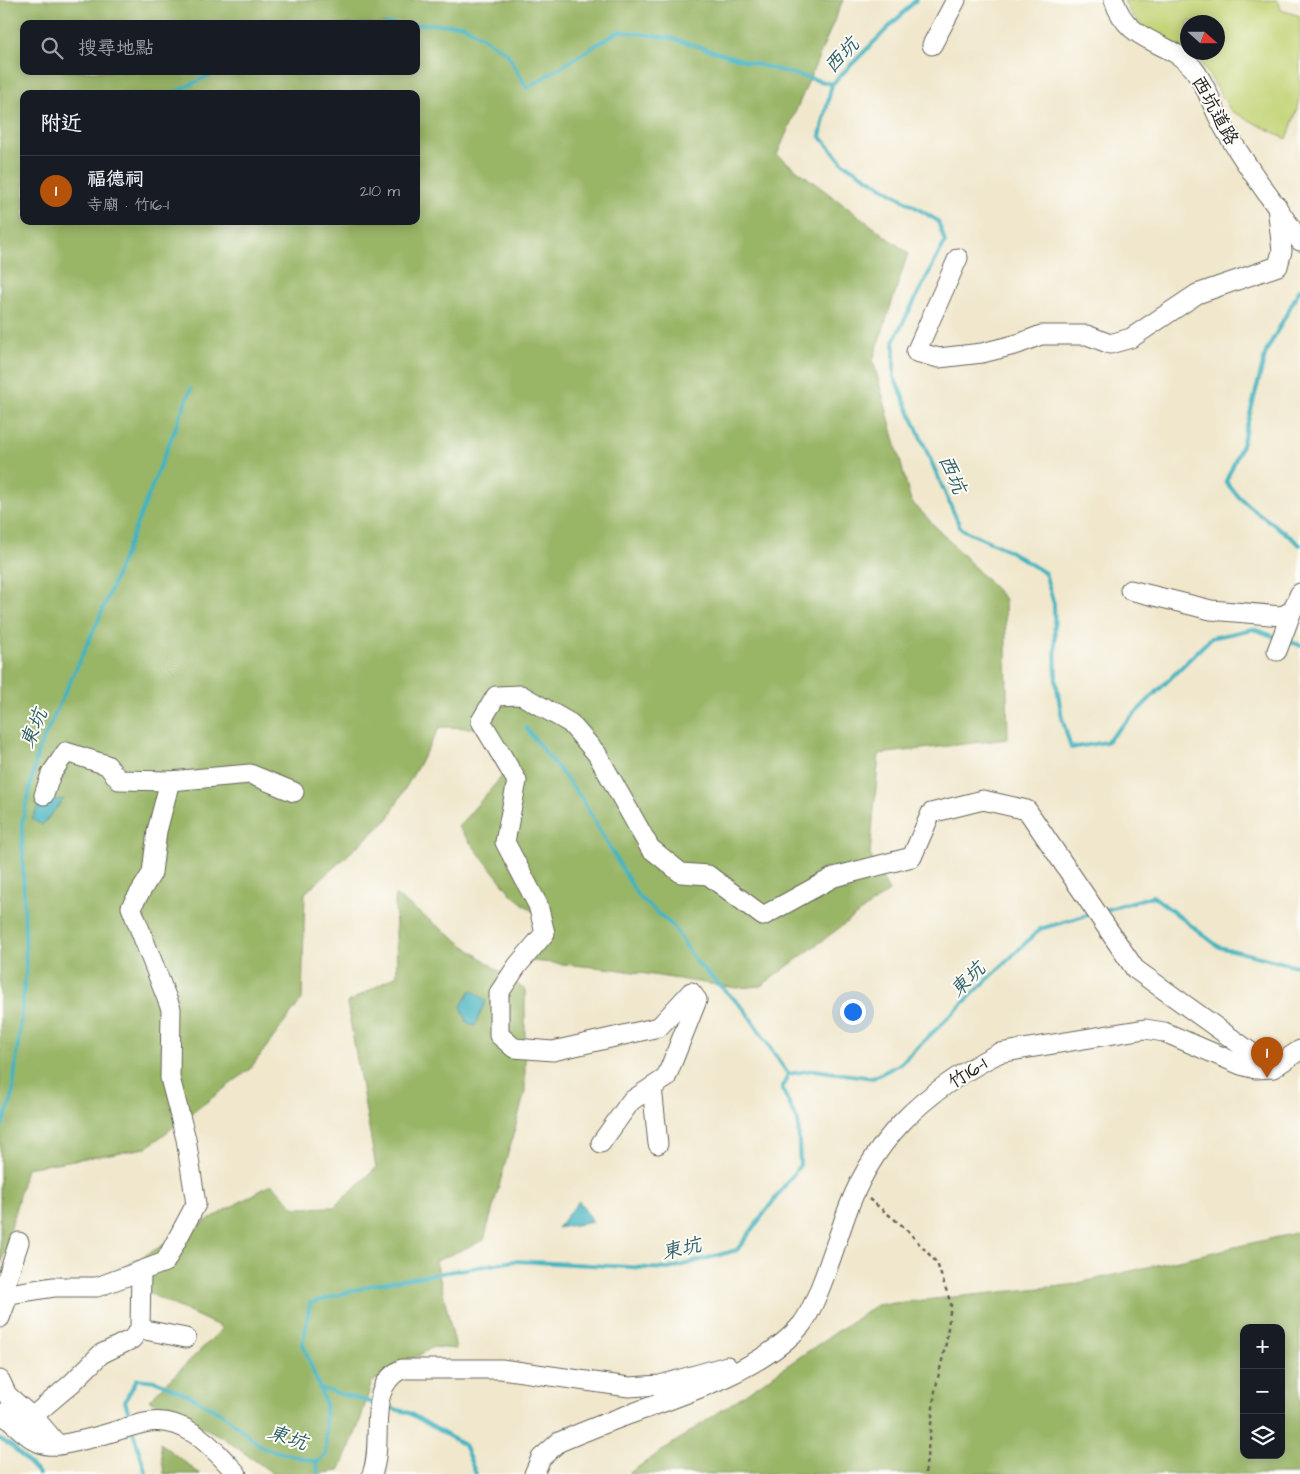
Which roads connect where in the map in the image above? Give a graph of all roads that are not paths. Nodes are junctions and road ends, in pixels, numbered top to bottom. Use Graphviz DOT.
graph roads {
  1 [pos="956,0"];
  2 [pos="1114,0"];
  3 [pos="932,45"];
  4 [pos="1277,206"];
  5 [pos="1300,241"];
  6 [pos="958,258"];
  7 [pos="1130,590"];
  8 [pos="1300,592"];
  9 [pos="1292,611"];
  10 [pos="1277,652"];
  11 [pos="170,781"];
  12 [pos="294,792"];
  13 [pos="44,795"];
  14 [pos="1300,1050"];
  15 [pos="1273,1068"];
  16 [pos="652,1087"];
  17 [pos="601,1143"];
  18 [pos="658,1144"];
  19 [pos="19,1242"];
  20 [pos="141,1271"];
  21 [pos="9,1294"];
  22 [pos="0,1318"];
  23 [pos="140,1329"];
  24 [pos="186,1338"];
  25 [pos="768,1352"];
  26 [pos="0,1380"];
  27 [pos="0,1413"];
  28 [pos="32,1417"];
  29 [pos="58,1445"];
  30 [pos="237,1474"];
  31 [pos="372,1474"];
  32 [pos="534,1474"];
  1 -- 3 [label="street"];
  2 -- 4 [label="street, 西坑道路"];
  4 -- 5 [label="street, 西坑道路"];
  4 -- 6 [label="street"];
  7 -- 9 [label="street"];
  8 -- 9 [label="street"];
  9 -- 10 [label="street"];
  11 -- 12 [label="street"];
  11 -- 13 [label="street"];
  11 -- 20 [label="street"];
  14 -- 15 [label="street"];
  15 -- 16 [label="street"];
  15 -- 25 [label="street, 竹16-1 / 竹16-1"];
  16 -- 17 [label="street"];
  16 -- 18 [label="street"];
  19 -- 21 [label="street"];
  20 -- 21 [label="street"];
  20 -- 23 [label="street"];
  21 -- 22 [label="street"];
  23 -- 24 [label="street"];
  23 -- 28 [label="street"];
  25 -- 31 [label="street"];
  25 -- 32 [label="street"];
  26 -- 28 [label="street"];
  27 -- 29 [label="street"];
  28 -- 29 [label="street"];
  29 -- 30 [label="street"];
}
